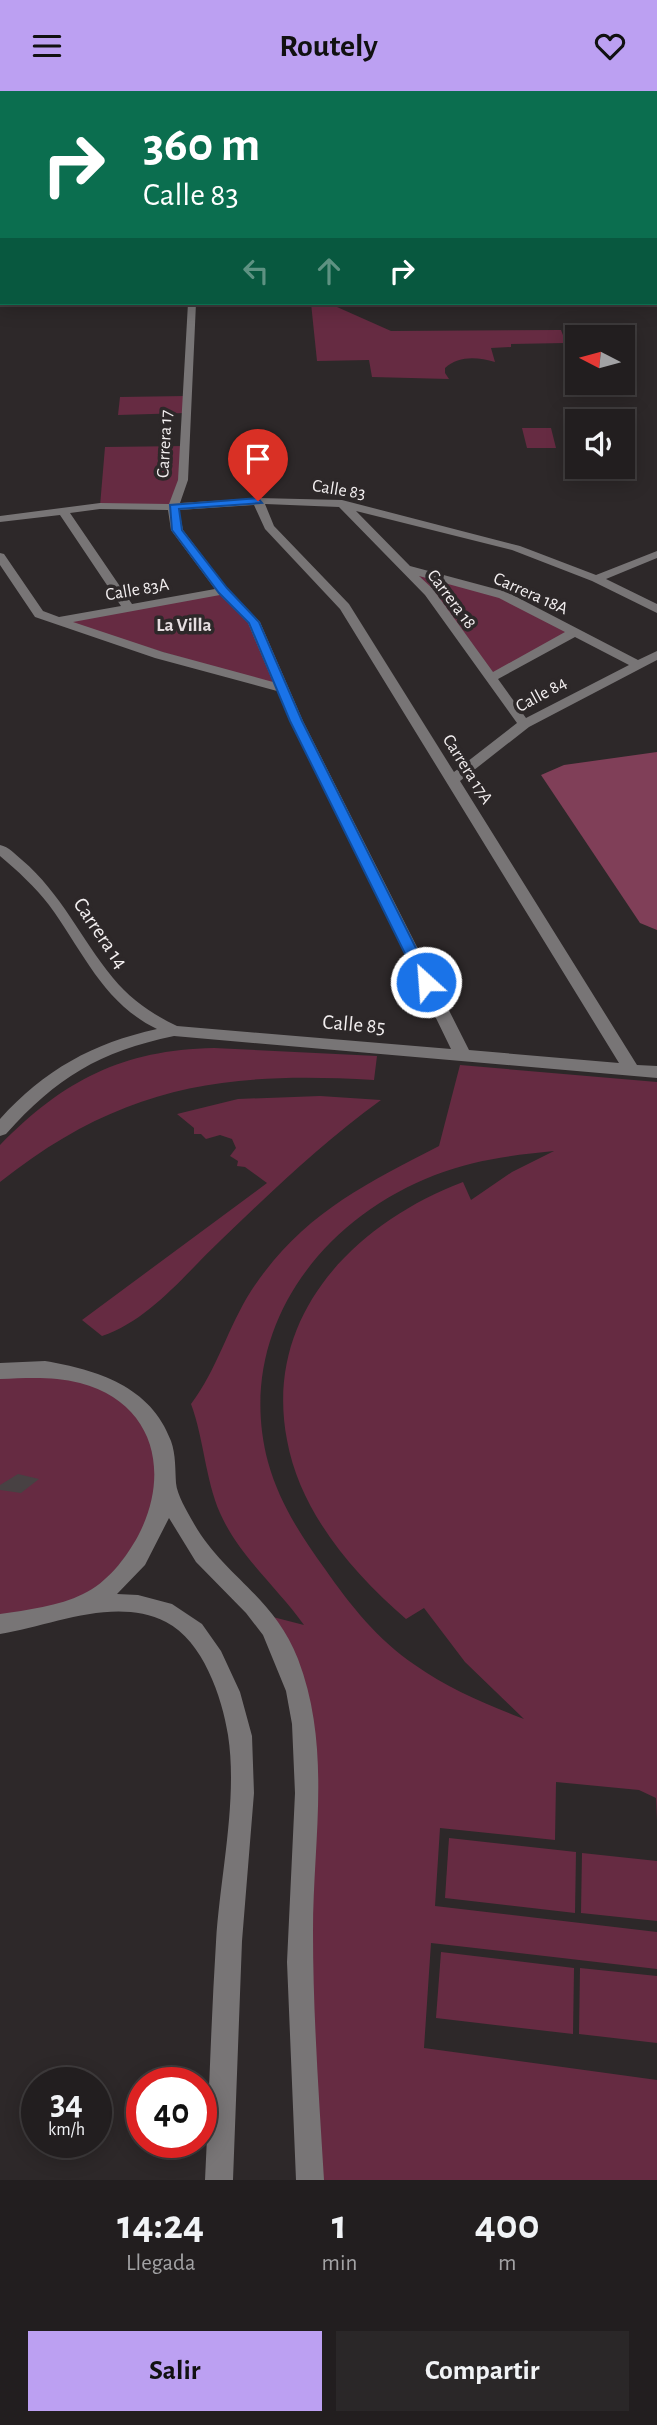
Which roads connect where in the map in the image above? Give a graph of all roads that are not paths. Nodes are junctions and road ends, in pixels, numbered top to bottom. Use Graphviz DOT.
graph roads {
  1 [pos="191,305"];
  2 [pos="258,501"];
  3 [pos="342,503"];
  4 [pos="173,507"];
  5 [pos="62,510"];
  6 [pos="0,519"];
  7 [pos="657,554"];
  8 [pos="0,557"];
  9 [pos="405,568"];
  10 [pos="596,579"];
  11 [pos="223,591"];
  12 [pos="130,608"];
  13 [pos="657,609"];
  14 [pos="57,620"];
  15 [pos="574,632"];
  16 [pos="657,655"];
  17 [pos="637,664"];
  18 [pos="489,678"];
  19 [pos="281,688"];
  20 [pos="524,724"];
  21 [pos="452,780"];
  22 [pos="0,849"];
  23 [pos="174,1031"];
  24 [pos="463,1056"];
  25 [pos="632,1070"];
  26 [pos="657,1072"];
  27 [pos="0,1130"];
  28 [pos="0,1371"];
  29 [pos="167,1486"];
  30 [pos="91,1602"];
  31 [pos="0,1624"];
  32 [pos="219,2180"];
  33 [pos="310,2180"];
  1 -- 4 [label="street, Carrera 17"];
  2 -- 3 [label="street, Calle 83"];
  2 -- 4 [label="street, Calle 83"];
  2 -- 21 [label="street, Carrera 17A"];
  3 -- 9 [label="street, Carrera 18"];
  3 -- 10 [label="street, Calle 83"];
  4 -- 5 [label="street, Calle 83"];
  4 -- 11 [label="street, Carrera 17"];
  5 -- 6 [label="street, Calle 83"];
  5 -- 12 [label="street"];
  7 -- 10 [label="street"];
  8 -- 14 [label="street"];
  9 -- 15 [label="street, Carrera 18A"];
  9 -- 18 [label="street, Carrera 18"];
  10 -- 13 [label="street, Calle 83"];
  11 -- 12 [label="street, Calle 83A"];
  11 -- 19 [label="street, Carrera 17"];
  12 -- 14 [label="street, Calle 83A"];
  14 -- 19 [label="street"];
  15 -- 17 [label="street, Carrera 18A"];
  15 -- 18 [label="street"];
  16 -- 17 [label="street, Calle 84"];
  17 -- 20 [label="street, Calle 84"];
  18 -- 20 [label="street, Carrera 18"];
  19 -- 24 [label="street, Carrera 17"];
  20 -- 21 [label="street, Calle 84"];
  21 -- 25 [label="street, Carrera 17A"];
  22 -- 23 [label="street, Carrera 14"];
  23 -- 24 [label="street, Calle 85"];
  23 -- 27 [label="street"];
  24 -- 25 [label="street, Calle 85"];
  25 -- 26 [label="street, Calle 85"];
  28 -- 29 [label="street"];
  29 -- 30 [label="street"];
  29 -- 33 [label="street"];
  30 -- 31 [label="street"];
  30 -- 32 [label="street"];
}
